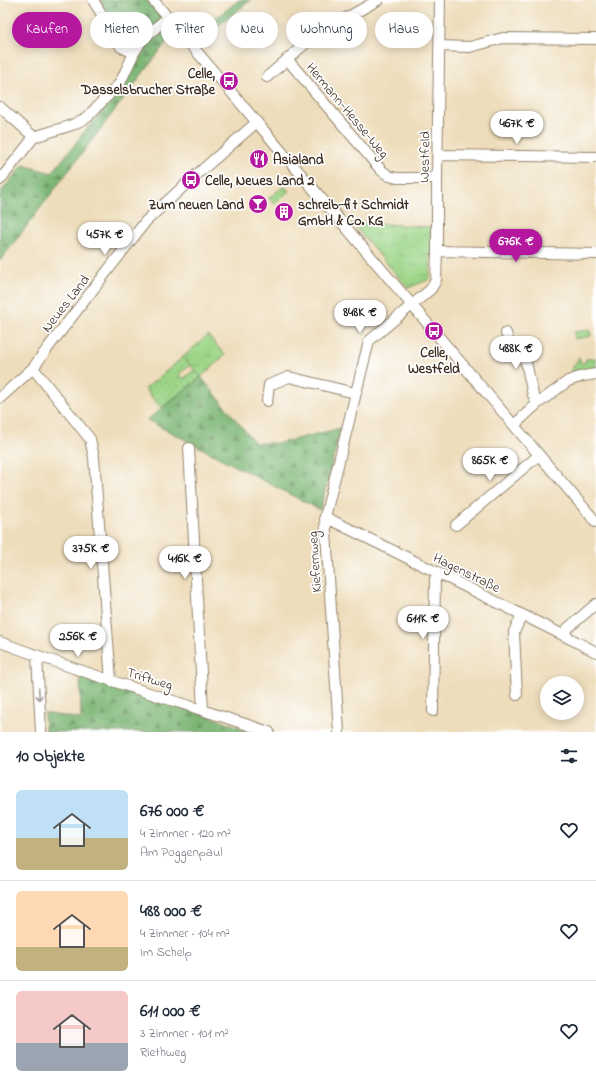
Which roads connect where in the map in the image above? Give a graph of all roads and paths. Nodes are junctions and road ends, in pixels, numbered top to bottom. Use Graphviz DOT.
graph roads {
  1 [pos="93,0"];
  2 [pos="153,0"];
  3 [pos="378,0"];
  4 [pos="440,0"];
  5 [pos="164,12"];
  6 [pos="161,23"];
  7 [pos="596,40"];
  8 [pos="440,46"];
  9 [pos="194,48"];
  10 [pos="134,53"];
  11 [pos="287,59"];
  12 [pos="267,77"];
  13 [pos="0,107"];
  14 [pos="257,122"];
  15 [pos="34,137"];
  16 [pos="438,155"];
  17 [pos="596,157"];
  18 [pos="437,178"];
  19 [pos="0,180"];
  20 [pos="437,251"];
  21 [pos="596,254"];
  22 [pos="412,305"];
  23 [pos="506,333"];
  24 [pos="33,368"];
  25 [pos="596,374"];
  26 [pos="355,393"];
  27 [pos="0,398"];
  28 [pos="267,400"];
  29 [pos="537,404"];
  30 [pos="514,425"];
  31 [pos="189,448"];
  32 [pos="539,455"];
  33 [pos="325,517"];
  34 [pos="596,522"];
  35 [pos="456,525"];
  36 [pos="437,572"];
  37 [pos="596,604"];
  38 [pos="522,615"];
  39 [pos="563,635"];
  40 [pos="0,642"];
  41 [pos="596,652"];
  42 [pos="37,656"];
  43 [pos="111,681"];
  44 [pos="518,695"];
  45 [pos="203,710"];
  46 [pos="433,711"];
  47 [pos="41,732"];
  48 [pos="269,732"];
  49 [pos="339,732"];
  1 -- 10 [label="street"];
  2 -- 5 [label="street"];
  3 -- 11 [label="street"];
  4 -- 8 [label="street, Westfeld"];
  6 -- 10 [label="street"];
  7 -- 8 [label="street"];
  8 -- 16 [label="street, Westfeld"];
  9 -- 14 [label="street"];
  10 -- 15 [label="street"];
  11 -- 12 [label="street"];
  11 -- 18 [label="street, Hermann-Hesse-Weg"];
  13 -- 15 [label="street"];
  14 -- 22 [label="street"];
  14 -- 24 [label="street, Neues Land"];
  15 -- 19 [label="street"];
  16 -- 17 [label="street"];
  16 -- 18 [label="street, Westfeld"];
  18 -- 20 [label="street, Westfeld"];
  20 -- 21 [label="street"];
  20 -- 22 [label="street, Westfeld"];
  22 -- 26 [label="street, Kiefernweg"];
  22 -- 30 [label="street"];
  23 -- 29 [label="street"];
  24 -- 27 [label="street, Neues Land"];
  24 -- 43 [label="street"];
  25 -- 29 [label="street"];
  26 -- 28 [label="street"];
  26 -- 33 [label="street, Kiefernweg"];
  29 -- 30 [label="street"];
  30 -- 32 [label="street"];
  31 -- 45 [label="street"];
  32 -- 34 [label="street"];
  32 -- 35 [label="street"];
  33 -- 36 [label="street, Hagenstraße"];
  33 -- 49 [label="street, Kiefernweg"];
  36 -- 38 [label="street, Hagenstraße"];
  36 -- 46 [label="street"];
  37 -- 39 [label="street"];
  38 -- 39 [label="street, Hagenstraße"];
  38 -- 44 [label="street"];
  39 -- 41 [label="street, Hagenstraße"];
  40 -- 42 [label="street, Triftweg"];
  42 -- 43 [label="street, Triftweg"];
  42 -- 47 [label="street, one-way"];
  43 -- 45 [label="street, Triftweg"];
  45 -- 48 [label="street, Triftweg"];
}
